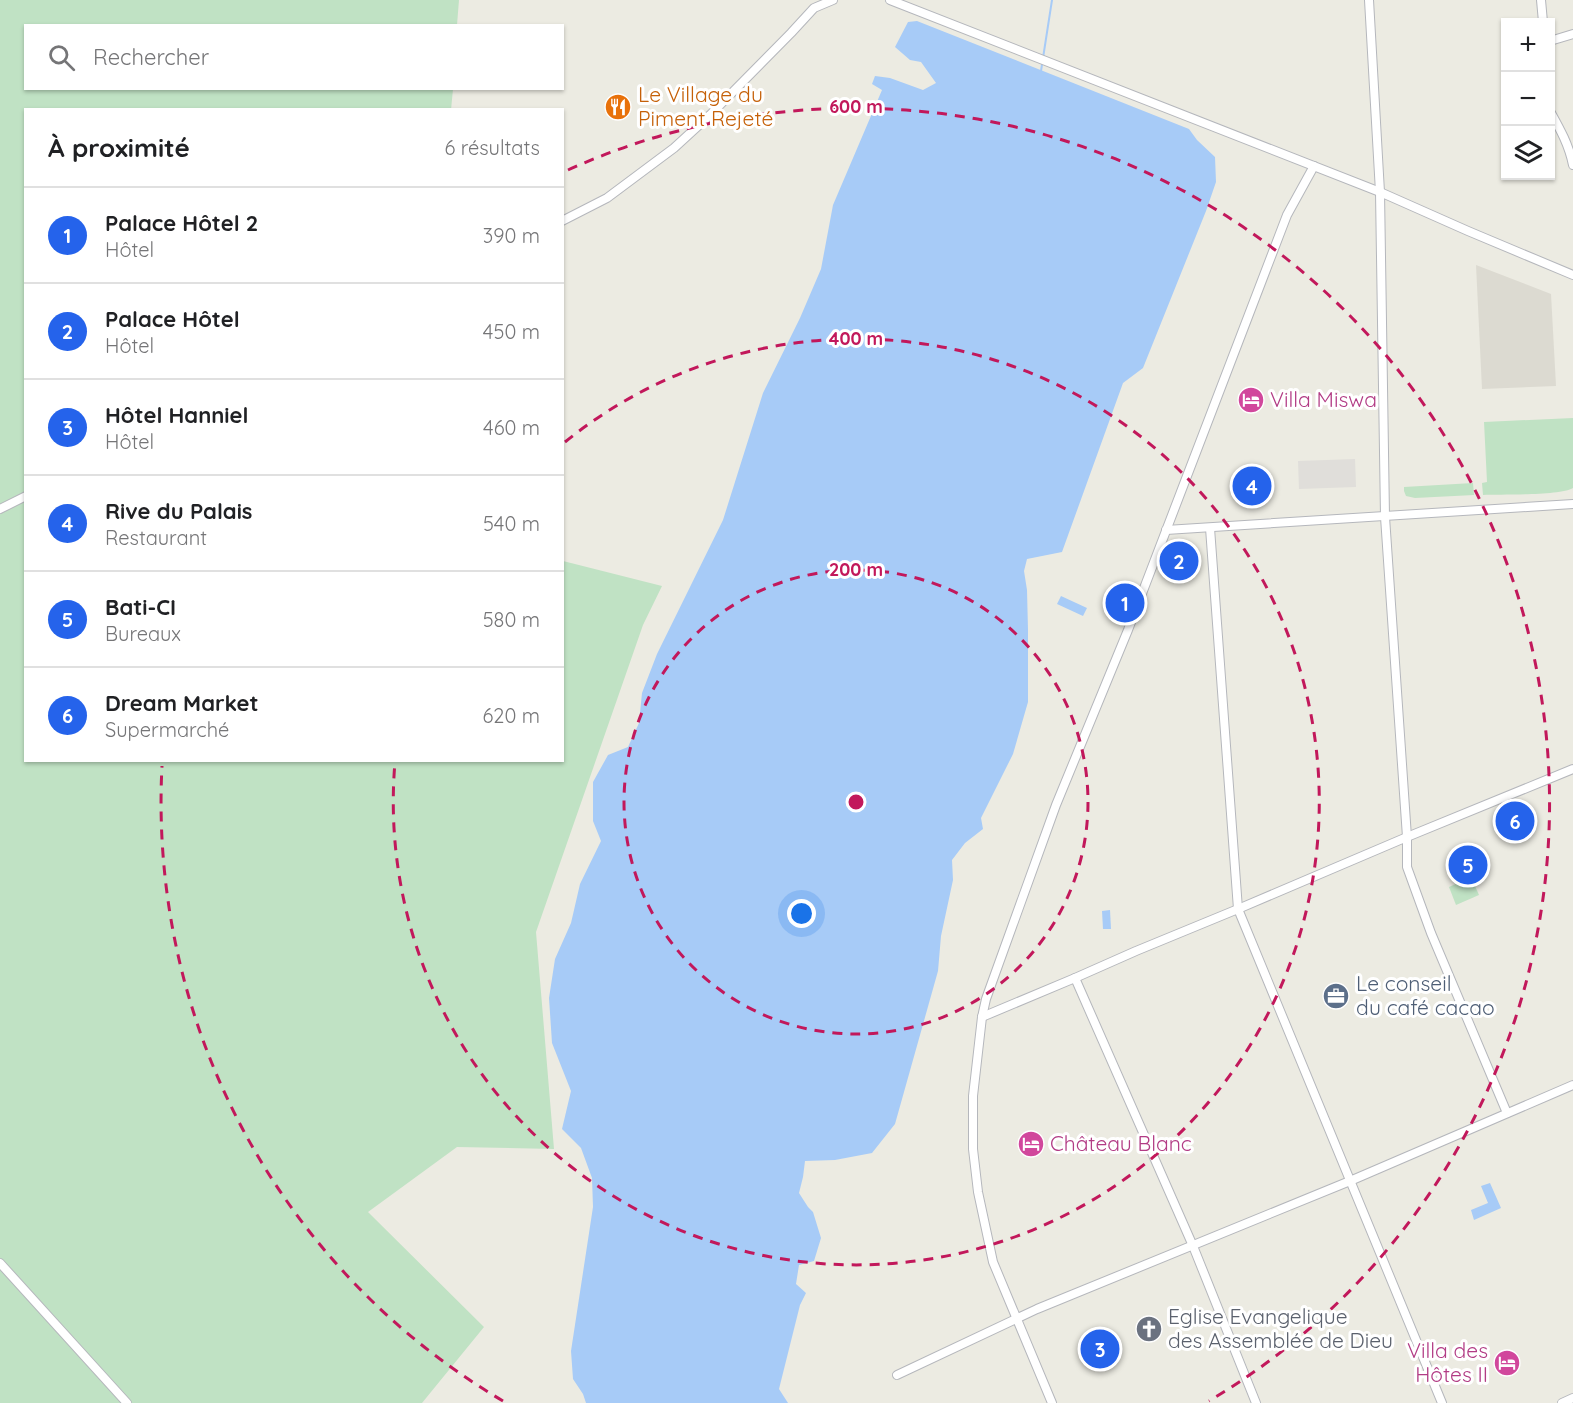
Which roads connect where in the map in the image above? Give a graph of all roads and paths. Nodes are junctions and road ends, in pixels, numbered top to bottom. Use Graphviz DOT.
graph roads {
  1 [pos="833,0"];
  2 [pos="890,0"];
  3 [pos="1369,0"];
  4 [pos="1541,0"];
  5 [pos="812,4"];
  6 [pos="1543,18"];
  7 [pos="1573,34"];
  8 [pos="1555,40"];
  9 [pos="1555,119"];
  10 [pos="1573,165"];
  11 [pos="1314,166"];
  12 [pos="1380,192"];
  13 [pos="564,220"];
  14 [pos="1573,275"];
  15 [pos="24,496"];
  16 [pos="1573,504"];
  17 [pos="0,509"];
  18 [pos="1385,517"];
  19 [pos="1210,528"];
  20 [pos="1166,530"];
  21 [pos="1573,769"];
  22 [pos="1407,837"];
  23 [pos="1238,909"];
  24 [pos="1075,978"];
  25 [pos="982,1017"];
  26 [pos="1573,1085"];
  27 [pos="1507,1113"];
  28 [pos="1350,1181"];
  29 [pos="1193,1246"];
  30 [pos="0,1263"];
  31 [pos="1017,1319"];
  32 [pos="897,1375"];
  33 [pos="1573,1398"];
  34 [pos="127,1403"];
  35 [pos="1052,1403"];
  36 [pos="1256,1403"];
  37 [pos="1442,1403"];
  38 [pos="1562,1403"];
  1 -- 5 [label="street"];
  2 -- 11 [label="street"];
  3 -- 12 [label="street"];
  4 -- 6 [label="street"];
  5 -- 13 [label="street"];
  7 -- 8 [label="street"];
  9 -- 10 [label="street"];
  11 -- 12 [label="street"];
  11 -- 20 [label="street"];
  12 -- 14 [label="street"];
  12 -- 18 [label="street"];
  15 -- 17 [label="street"];
  16 -- 18 [label="street"];
  18 -- 19 [label="street"];
  18 -- 22 [label="street"];
  19 -- 20 [label="street"];
  19 -- 23 [label="street"];
  20 -- 25 [label="street"];
  21 -- 22 [label="street"];
  22 -- 23 [label="street"];
  22 -- 27 [label="street"];
  23 -- 24 [label="street"];
  23 -- 28 [label="street"];
  24 -- 25 [label="street"];
  24 -- 29 [label="street"];
  25 -- 31 [label="street"];
  26 -- 27 [label="street"];
  27 -- 28 [label="street"];
  28 -- 29 [label="street"];
  28 -- 37 [label="street"];
  29 -- 31 [label="street"];
  29 -- 36 [label="street"];
  30 -- 34 [label="street"];
  31 -- 32 [label="street"];
  31 -- 35 [label="street"];
  33 -- 38 [label="street"];
}
